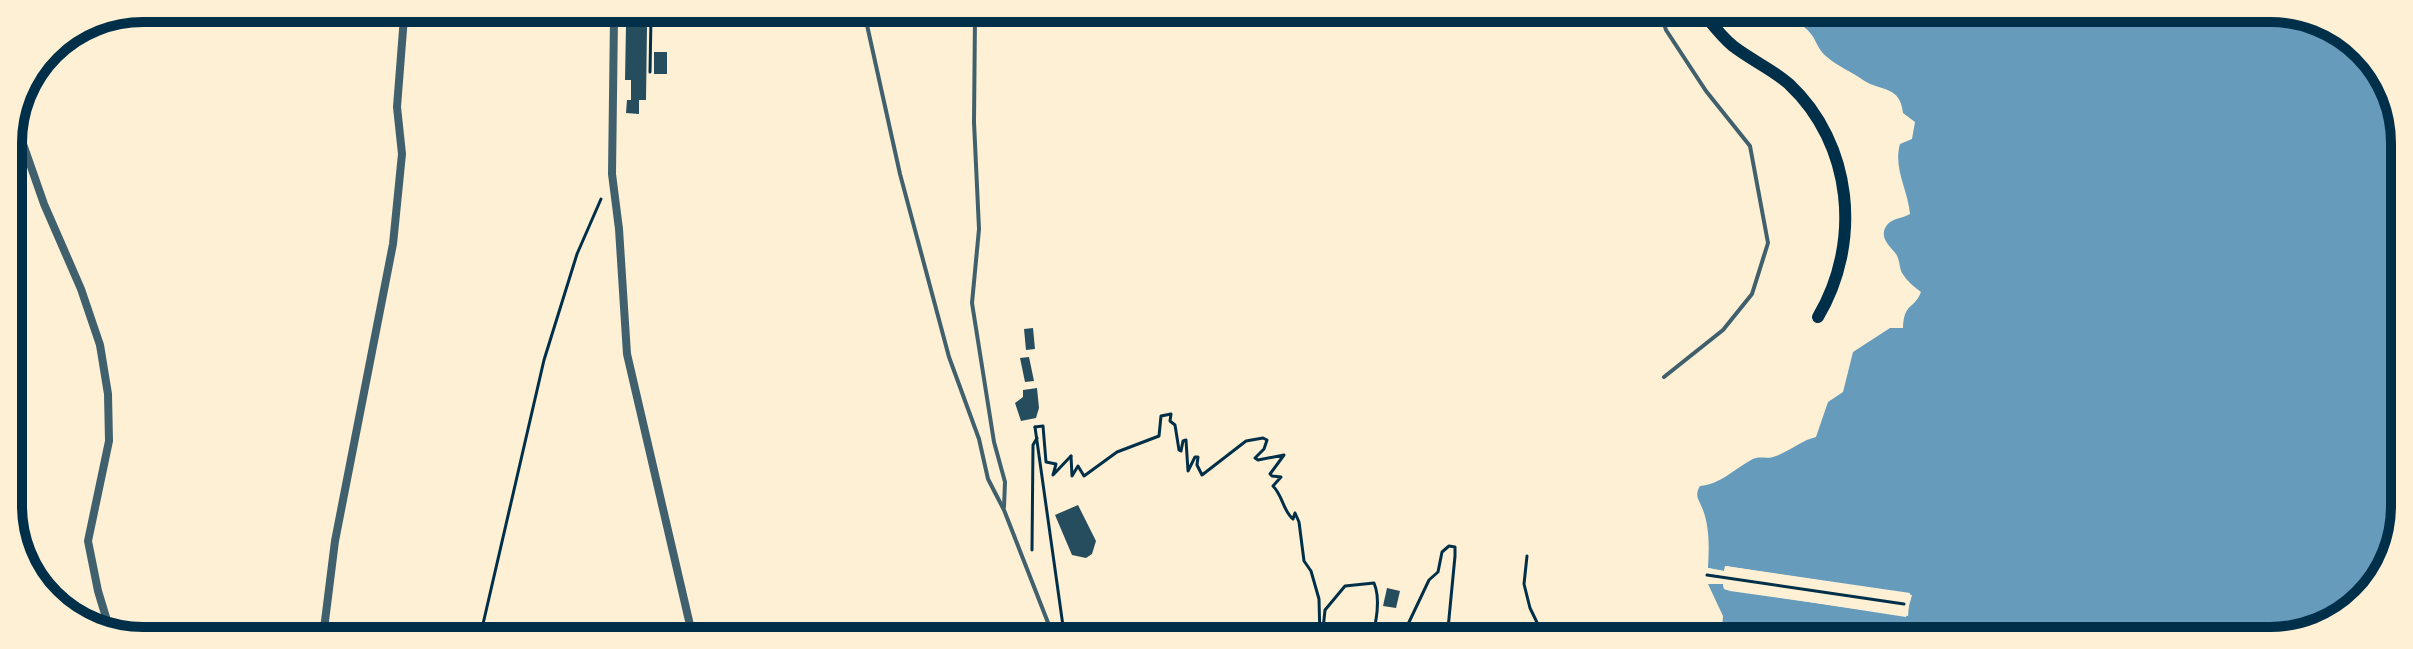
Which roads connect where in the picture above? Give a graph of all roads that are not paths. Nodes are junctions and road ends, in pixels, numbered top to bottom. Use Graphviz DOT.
graph roads {
  1 [pos="404,22"];
  2 [pos="614,22"];
  3 [pos="866,22"];
  4 [pos="975,22"];
  5 [pos="1664,22"];
  6 [pos="1711,22"];
  7 [pos="22,141"];
  8 [pos="1818,317"];
  9 [pos="1664,377"];
  10 [pos="1004,510"];
  11 [pos="107,622"];
  12 [pos="324,627"];
  13 [pos="690,627"];
  14 [pos="1050,627"];
  1 -- 12 [label="street"];
  2 -- 13 [label="street"];
  3 -- 10 [label="lane"];
  4 -- 10 [label="lane"];
  5 -- 9 [label="lane"];
  6 -- 8 [label="main road"];
  7 -- 11 [label="street"];
  10 -- 14 [label="lane"];
}
